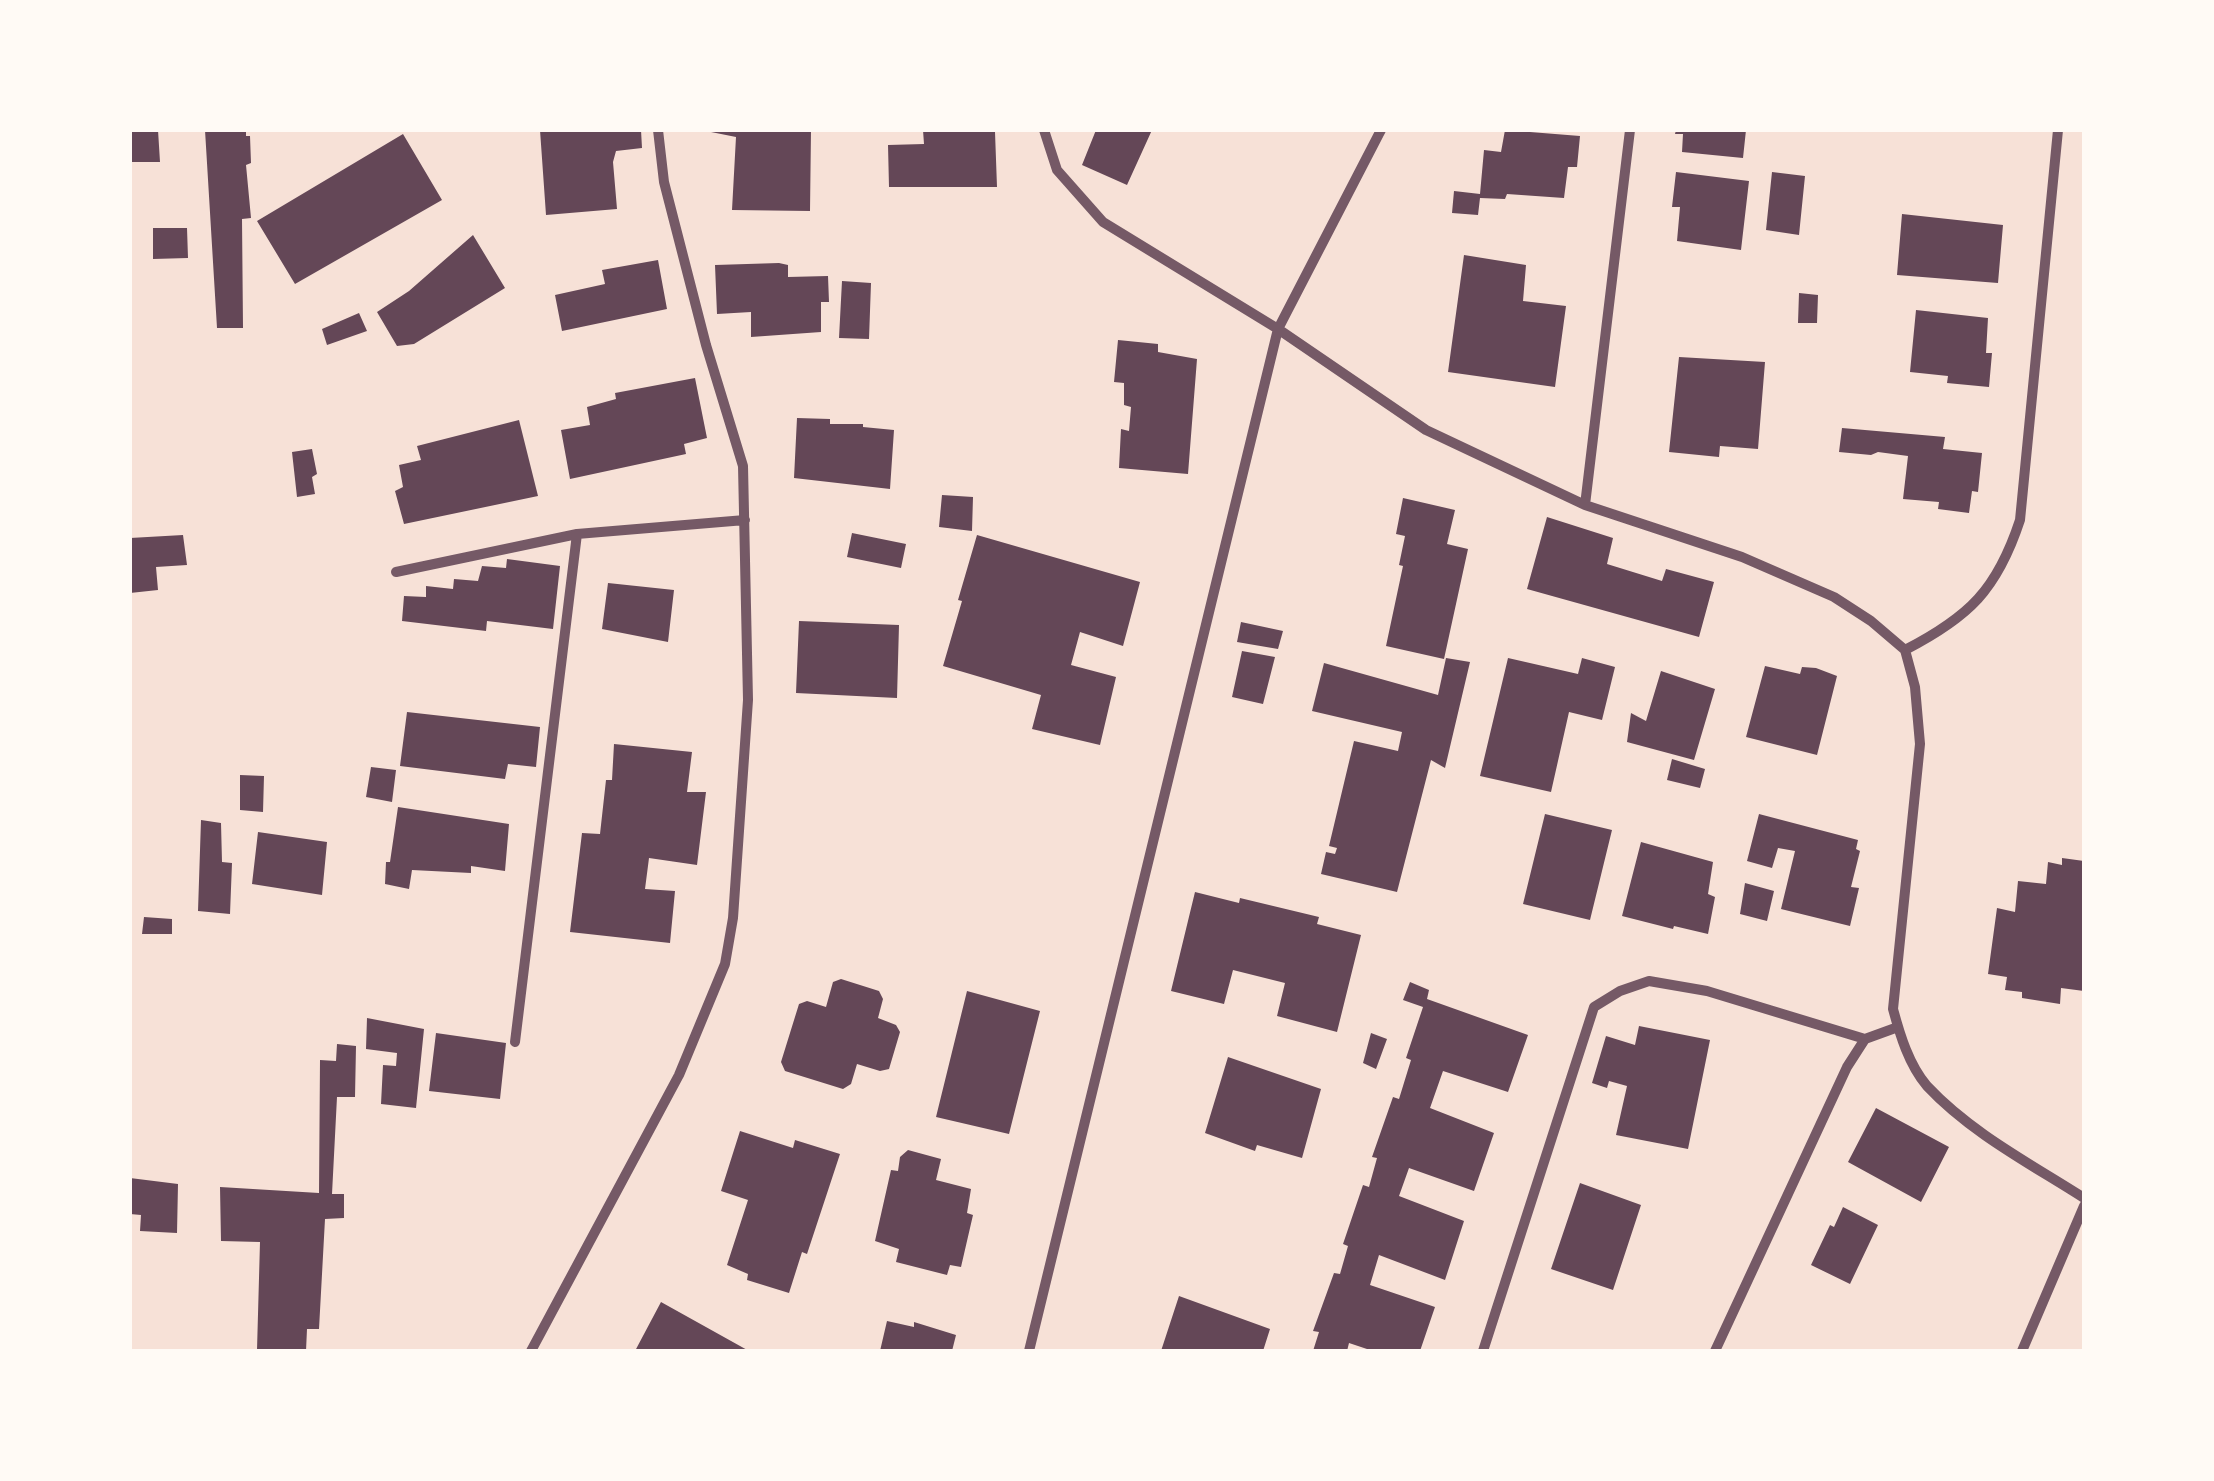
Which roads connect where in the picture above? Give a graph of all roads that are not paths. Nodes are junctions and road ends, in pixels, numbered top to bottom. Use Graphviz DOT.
graph roads {
  1 [pos="658,130"];
  2 [pos="1044,130"];
  3 [pos="1381,130"];
  4 [pos="1630,130"];
  5 [pos="2058,130"];
  6 [pos="1278,329"];
  7 [pos="1585,505"];
  8 [pos="745,520"];
  9 [pos="576,534"];
  10 [pos="396,572"];
  11 [pos="1904,650"];
  12 [pos="1898,1027"];
  13 [pos="1865,1039"];
  14 [pos="515,1042"];
  15 [pos="2084,1198"];
  16 [pos="2084,1206"];
  17 [pos="531,1351"];
  18 [pos="1029,1351"];
  19 [pos="1482,1351"];
  20 [pos="1715,1351"];
  21 [pos="2022,1351"];
  1 -- 8 [label="street"];
  2 -- 6 [label="street"];
  3 -- 6 [label="street"];
  4 -- 7 [label="street"];
  5 -- 11 [label="street"];
  6 -- 7 [label="street"];
  6 -- 18 [label="street"];
  7 -- 11 [label="street"];
  8 -- 9 [label="street"];
  8 -- 17 [label="street"];
  9 -- 10 [label="street"];
  9 -- 14 [label="street"];
  11 -- 12 [label="street"];
  12 -- 13 [label="street"];
  12 -- 15 [label="street"];
  13 -- 19 [label="street"];
  13 -- 20 [label="street"];
  16 -- 21 [label="street"];
}
